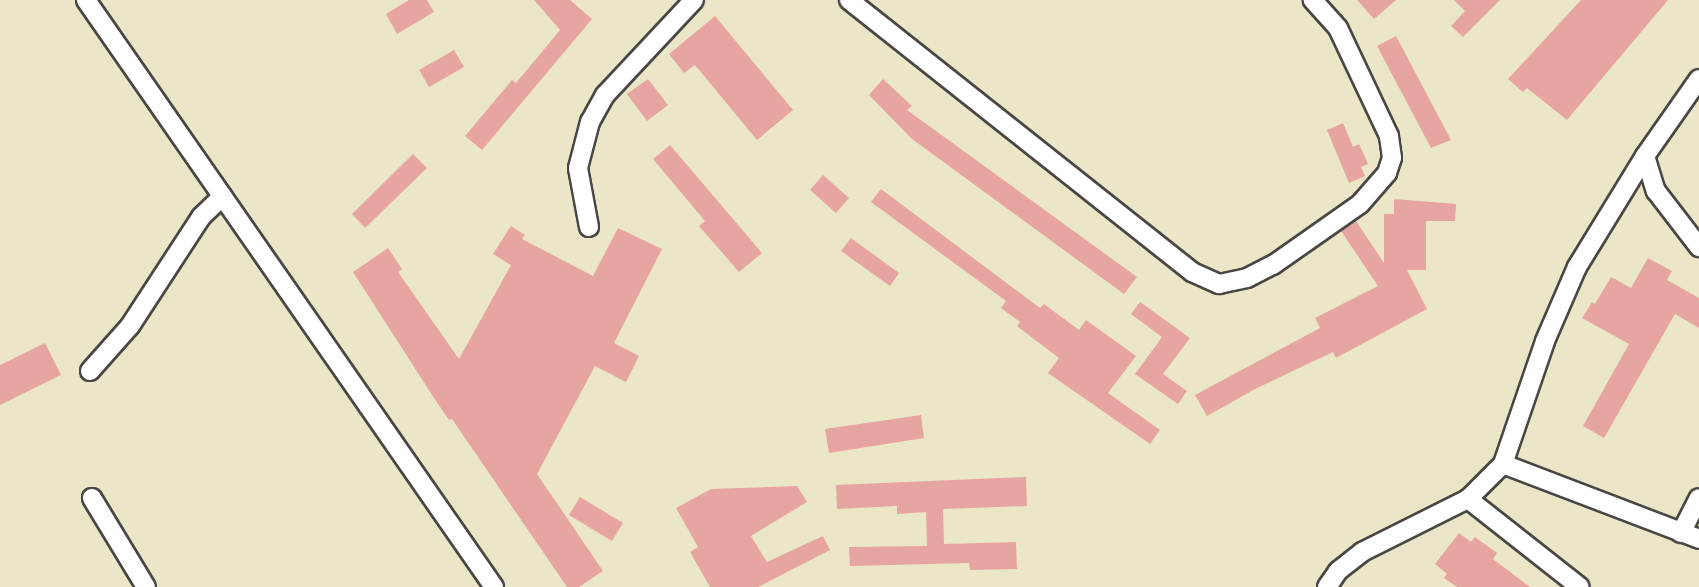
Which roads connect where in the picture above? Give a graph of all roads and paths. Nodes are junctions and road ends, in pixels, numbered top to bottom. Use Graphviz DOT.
graph roads {
  1 [pos="86,0"];
  2 [pos="694,0"];
  3 [pos="849,0"];
  4 [pos="1312,0"];
  5 [pos="1699,79"];
  6 [pos="1645,156"];
  7 [pos="223,196"];
  8 [pos="589,227"];
  9 [pos="1699,247"];
  10 [pos="90,371"];
  11 [pos="1503,464"];
  12 [pos="92,498"];
  13 [pos="1699,498"];
  14 [pos="1468,499"];
  15 [pos="1681,533"];
  16 [pos="1699,539"];
  17 [pos="146,587"];
  18 [pos="494,587"];
  19 [pos="1327,587"];
  20 [pos="1580,587"];
  1 -- 7 [label="street"];
  2 -- 8 [label="street"];
  3 -- 4 [label="street"];
  5 -- 6 [label="street"];
  6 -- 9 [label="street"];
  6 -- 11 [label="street"];
  7 -- 10 [label="street"];
  7 -- 18 [label="street"];
  11 -- 14 [label="street"];
  11 -- 15 [label="street"];
  12 -- 17 [label="street"];
  13 -- 15 [label="street"];
  14 -- 19 [label="street"];
  14 -- 20 [label="street"];
  15 -- 16 [label="street"];
}
